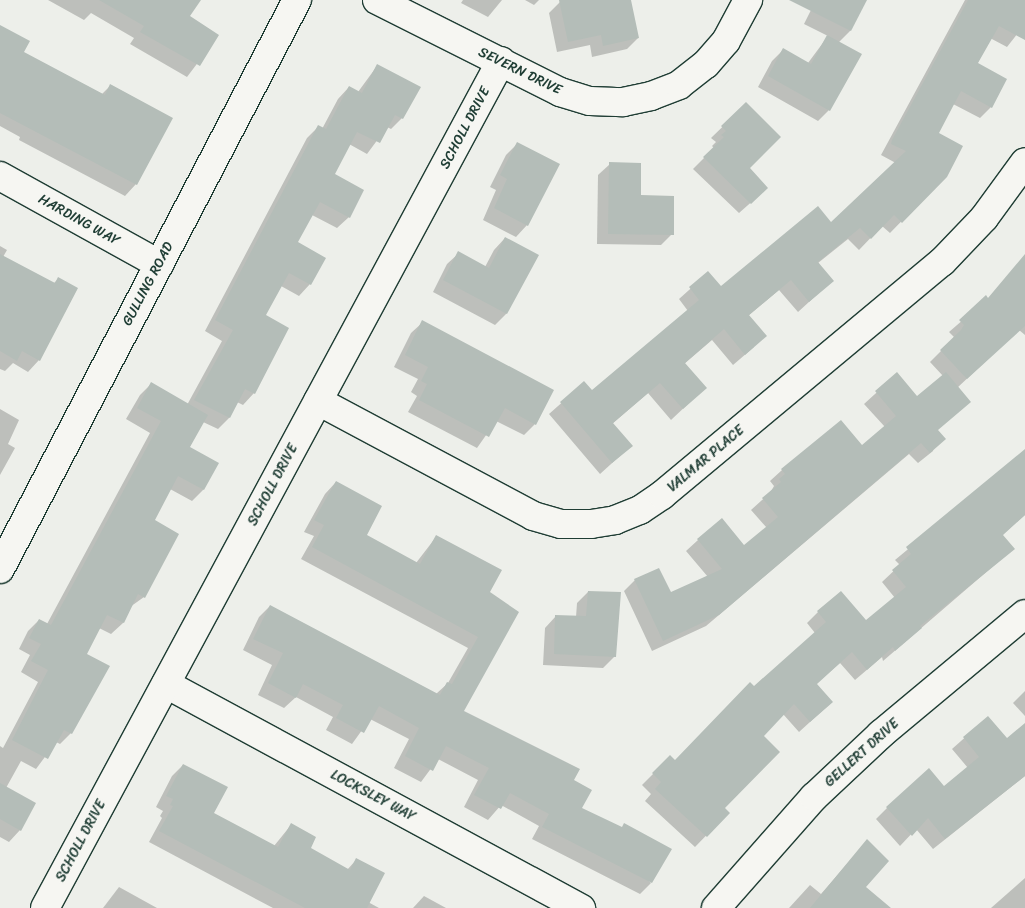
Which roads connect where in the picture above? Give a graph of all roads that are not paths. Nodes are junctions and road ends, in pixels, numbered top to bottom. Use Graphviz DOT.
graph roads {
  1 [pos="297,0"];
  2 [pos="377,0"];
  3 [pos="748,0"];
  4 [pos="501,61"];
  5 [pos="1025,162"];
  6 [pos="0,176"];
  7 [pos="159,264"];
  8 [pos="318,401"];
  9 [pos="0,569"];
  10 [pos="1025,614"];
  11 [pos="166,684"];
  12 [pos="45,908"];
  13 [pos="581,908"];
  14 [pos="716,908"];
  1 -- 7 [label="street, GULLING ROAD"];
  2 -- 4 [label="street, SEVERN DRIVE"];
  3 -- 4 [label="street, SEVERN DRIVE"];
  4 -- 8 [label="street, SCHOLL DRIVE"];
  5 -- 8 [label="street, VALMAR PLACE"];
  6 -- 7 [label="street, HARDING WAY"];
  7 -- 9 [label="street, GULLING ROAD"];
  8 -- 11 [label="street, SCHOLL DRIVE"];
  10 -- 14 [label="street, GELLERT DRIVE"];
  11 -- 12 [label="street, SCHOLL DRIVE"];
  11 -- 13 [label="street, LOCKSLEY WAY"];
}
